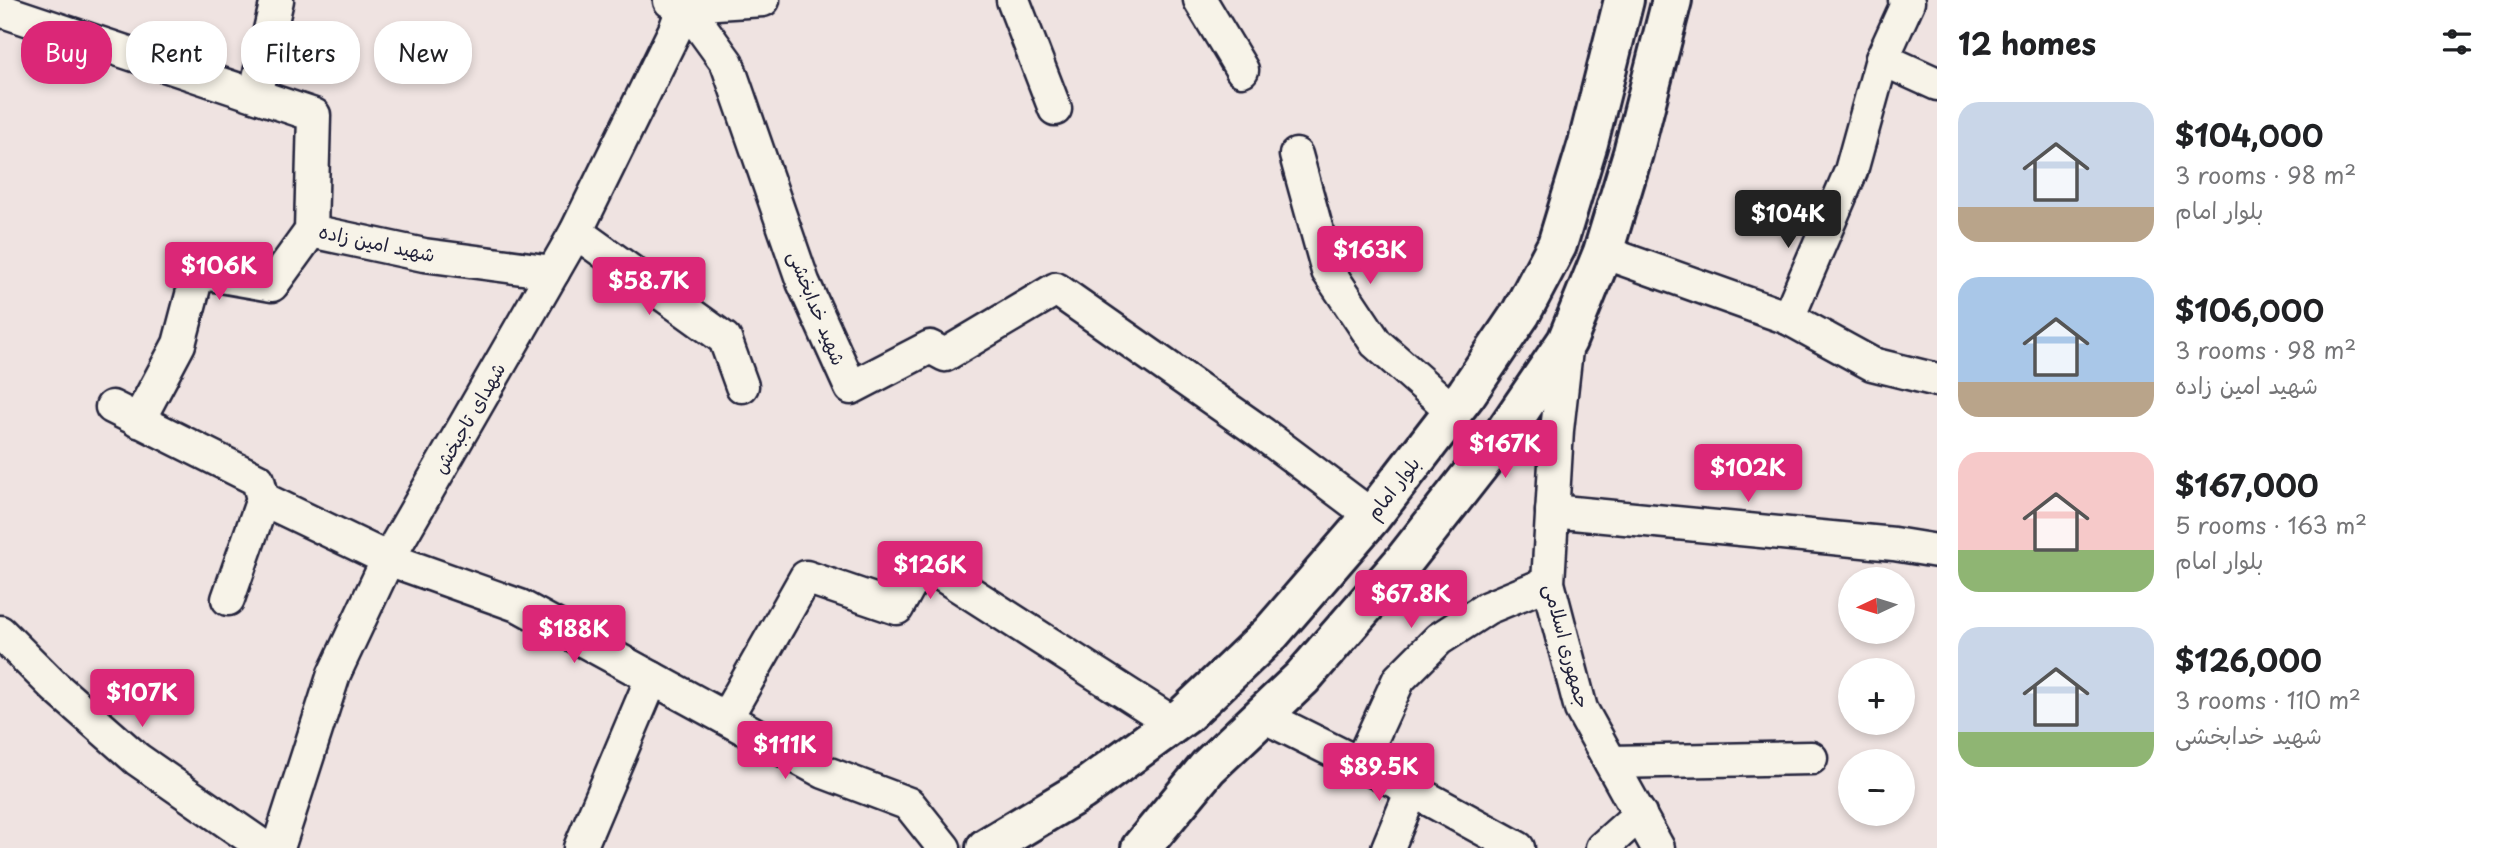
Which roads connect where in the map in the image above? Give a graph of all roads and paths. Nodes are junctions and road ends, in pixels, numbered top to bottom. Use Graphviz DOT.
graph roads {
  1 [pos="277,0"];
  2 [pos="763,0"];
  3 [pos="1013,0"];
  4 [pos="1200,0"];
  5 [pos="1624,0"];
  6 [pos="1672,0"];
  7 [pos="1908,1"];
  8 [pos="680,2"];
  9 [pos="2,8"];
  10 [pos="1882,59"];
  11 [pos="1242,70"];
  12 [pos="1937,84"];
  13 [pos="255,95"];
  14 [pos="1055,109"];
  15 [pos="1296,155"];
  16 [pos="311,232"];
  17 [pos="576,232"];
  18 [pos="1603,252"];
  19 [pos="553,272"];
  20 [pos="1787,318"];
  21 [pos="1567,341"];
  22 [pos="1937,380"];
  23 [pos="742,386"];
  24 [pos="1453,411"];
  25 [pos="262,499"];
  26 [pos="1552,511"];
  27 [pos="1372,516"];
  28 [pos="1937,551"];
  29 [pos="388,559"];
  30 [pos="1548,583"];
  31 [pos="228,599"];
  32 [pos="5,649"];
  33 [pos="653,678"];
  34 [pos="1263,716"];
  35 [pos="726,718"];
  36 [pos="1173,723"];
  37 [pos="1811,758"];
  38 [pos="1611,762"];
  39 [pos="1360,764"];
  40 [pos="1412,790"];
  41 [pos="1640,814"];
  42 [pos="265,848"];
  43 [pos="278,848"];
  44 [pos="580,848"];
  45 [pos="944,848"];
  46 [pos="986,848"];
  47 [pos="1140,848"];
  48 [pos="1388,848"];
  49 [pos="1518,848"];
  50 [pos="1602,848"];
  51 [pos="1658,848"];
  1 -- 13 [label="street"];
  2 -- 8 [label="street"];
  3 -- 14 [label="street"];
  4 -- 11 [label="street"];
  5 -- 24 [label="street, بلوار امام"];
  6 -- 18 [label="street"];
  7 -- 10 [label="street"];
  8 -- 17 [label="street, شهدای تاجبخش"];
  8 -- 27 [label="street, شهید خدابخشی"];
  9 -- 13 [label="street, شهید امین زاده"];
  10 -- 12 [label="street"];
  10 -- 20 [label="street"];
  13 -- 16 [label="street, شهید امین زاده"];
  15 -- 24 [label="street"];
  16 -- 19 [label="street, شهید امین زاده"];
  16 -- 25 [label="street"];
  17 -- 19 [label="street, شهدای تاجبخش"];
  17 -- 23 [label="street"];
  18 -- 20 [label="street"];
  18 -- 21 [label="street"];
  19 -- 29 [label="street, شهدای تاجبخش"];
  20 -- 22 [label="street"];
  21 -- 26 [label="street, جمهوری اسلامی"];
  21 -- 34 [label="street"];
  24 -- 27 [label="street, بلوار امام"];
  25 -- 29 [label="street"];
  25 -- 31 [label="street"];
  26 -- 28 [label="street"];
  26 -- 30 [label="street, جمهوری اسلامی"];
  27 -- 36 [label="street, بلوار امام"];
  29 -- 33 [label="street"];
  29 -- 43 [label="street, شهدای تاجبخش"];
  30 -- 38 [label="street, جمهوری اسلامی"];
  30 -- 39 [label="street"];
  32 -- 42 [label="street"];
  33 -- 35 [label="street"];
  33 -- 44 [label="street"];
  34 -- 39 [label="street"];
  34 -- 47 [label="street"];
  35 -- 36 [label="street"];
  35 -- 45 [label="street"];
  36 -- 46 [label="street, بلوار امام"];
  37 -- 38 [label="street"];
  38 -- 41 [label="street, جمهوری اسلامی"];
  39 -- 40 [label="street"];
  40 -- 48 [label="street"];
  40 -- 49 [label="street"];
  41 -- 50 [label="street"];
  41 -- 51 [label="street, جمهوری اسلامی"];
}
